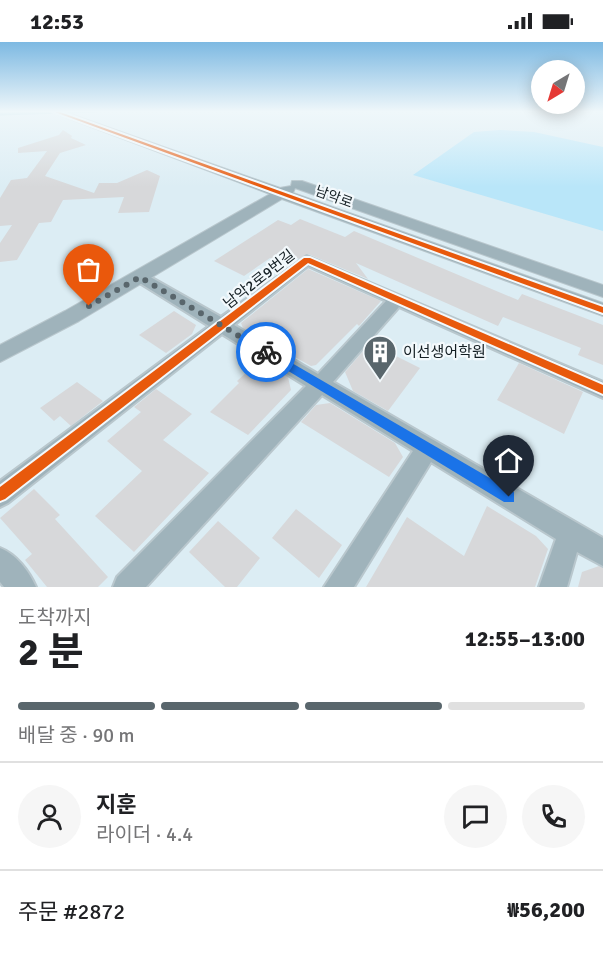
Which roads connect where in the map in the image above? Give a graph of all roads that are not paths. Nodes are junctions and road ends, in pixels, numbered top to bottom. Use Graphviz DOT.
graph roads {
  1 [pos="124,136"];
  2 [pos="156,136"];
  3 [pos="241,178"];
  4 [pos="290,188"];
  5 [pos="251,212"];
  6 [pos="336,213"];
  7 [pos="140,277"];
  8 [pos="603,291"];
  9 [pos="398,299"];
  10 [pos="603,310"];
  11 [pos="222,326"];
  12 [pos="0,354"];
  13 [pos="320,384"];
  14 [pos="603,390"];
  15 [pos="428,448"];
  16 [pos="0,495"];
  17 [pos="570,534"];
  18 [pos="603,553"];
  19 [pos="0,561"];
  20 [pos="22,587"];
  21 [pos="127,587"];
  22 [pos="338,587"];
  23 [pos="553,587"];
  1 -- 3 [label="street, 남악로"];
  2 -- 4 [label="street, 남악로"];
  3 -- 4 [label="street, 남악로"];
  3 -- 5 [label="street"];
  4 -- 5 [label="street"];
  4 -- 6 [label="street, 남악로"];
  4 -- 8 [label="street, 남악로"];
  5 -- 6 [label="street"];
  5 -- 7 [label="street"];
  6 -- 10 [label="street, 남악로"];
  7 -- 11 [label="street, 남악2로9번길"];
  7 -- 12 [label="street"];
  9 -- 11 [label="street, 남악2로9번길"];
  9 -- 13 [label="street"];
  9 -- 14 [label="street, 남악2로9번길"];
  11 -- 13 [label="street, 남악2로9번길"];
  11 -- 16 [label="street, 남악2로9번길"];
  13 -- 15 [label="street, 남악2로9번길"];
  13 -- 21 [label="street"];
  15 -- 17 [label="street, 남악2로9번길"];
  15 -- 22 [label="street"];
  17 -- 18 [label="street, 남악2로9번길"];
  17 -- 23 [label="street"];
  19 -- 20 [label="street"];
}
